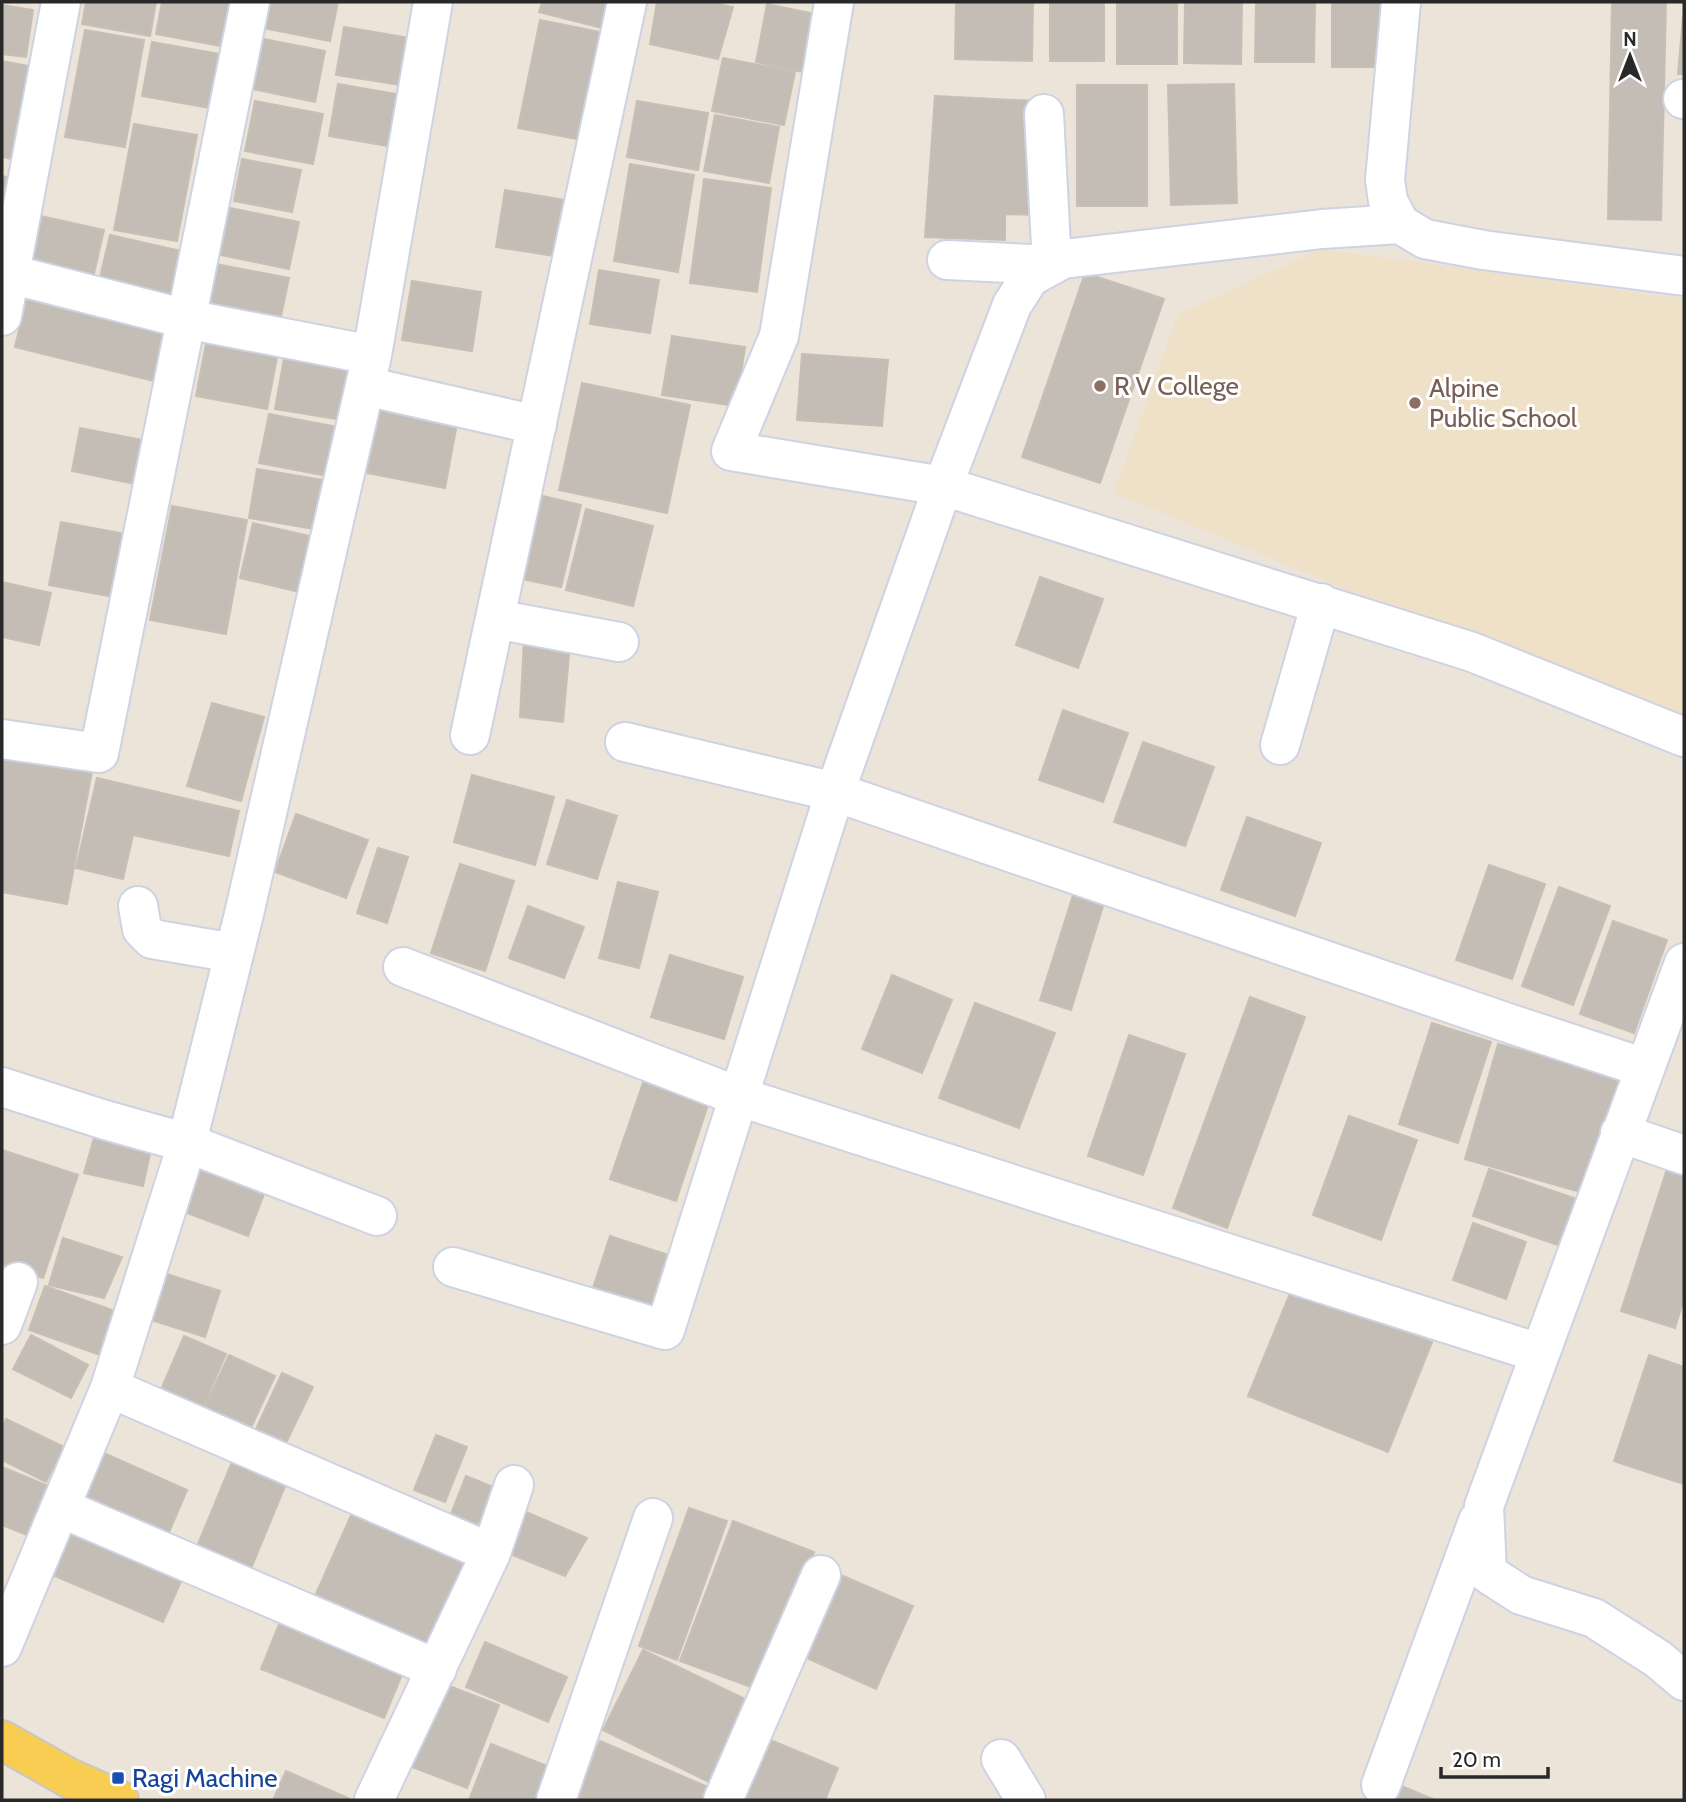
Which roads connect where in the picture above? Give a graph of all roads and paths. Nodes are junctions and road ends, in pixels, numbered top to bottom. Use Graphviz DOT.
graph roads {
  1 [pos="61,2"];
  2 [pos="250,2"];
  3 [pos="433,2"];
  4 [pos="627,2"];
  5 [pos="1401,2"];
  6 [pos="826,4"];
  7 [pos="1044,114"];
  8 [pos="1400,224"];
  9 [pos="947,260"];
  10 [pos="1052,265"];
  11 [pos="6,273"];
  12 [pos="1684,276"];
  13 [pos="2,316"];
  14 [pos="186,319"];
  15 [pos="368,370"];
  16 [pos="537,425"];
  17 [pos="943,486"];
  18 [pos="1321,603"];
  19 [pos="495,619"];
  20 [pos="620,642"];
  21 [pos="470,735"];
  22 [pos="1684,737"];
  23 [pos="2,739"];
  24 [pos="625,742"];
  25 [pos="1280,745"];
  26 [pos="835,792"];
  27 [pos="138,906"];
  28 [pos="234,953"];
  29 [pos="1684,963"];
  30 [pos="403,967"];
  31 [pos="1645,1068"];
  32 [pos="2,1087"];
  33 [pos="740,1097"];
  34 [pos="1620,1133"];
  35 [pos="187,1143"];
  36 [pos="1684,1155"];
  37 [pos="377,1216"];
  38 [pos="453,1267"];
  39 [pos="18,1282"];
  40 [pos="2,1325"];
  41 [pos="1539,1353"];
  42 [pos="110,1388"];
  43 [pos="514,1485"];
  44 [pos="1490,1490"];
  45 [pos="61,1508"];
  46 [pos="653,1518"];
  47 [pos="491,1553"];
  48 [pos="821,1575"];
  49 [pos="2,1647"];
  50 [pos="437,1669"];
  51 [pos="1684,1681"];
  52 [pos="2,1740"];
  53 [pos="1001,1759"];
  54 [pos="1381,1785"];
  55 [pos="64,1789"];
  56 [pos="119,1800"];
  57 [pos="374,1800"];
  58 [pos="556,1800"];
  59 [pos="723,1800"];
  60 [pos="1026,1800"];
  1 -- 11 [label="street"];
  2 -- 14 [label="street"];
  3 -- 15 [label="street"];
  4 -- 16 [label="street"];
  5 -- 8 [label="street"];
  6 -- 17 [label="street"];
  7 -- 10 [label="street"];
  8 -- 10 [label="street"];
  8 -- 12 [label="street"];
  9 -- 10 [label="street"];
  10 -- 17 [label="street"];
  11 -- 13 [label="street"];
  11 -- 14 [label="street"];
  14 -- 15 [label="street"];
  14 -- 23 [label="street"];
  15 -- 16 [label="street"];
  15 -- 28 [label="street"];
  16 -- 19 [label="street"];
  17 -- 18 [label="street"];
  17 -- 26 [label="street"];
  18 -- 22 [label="street"];
  18 -- 25 [label="street"];
  19 -- 20 [label="street"];
  19 -- 21 [label="street"];
  24 -- 26 [label="street"];
  26 -- 31 [label="street"];
  26 -- 33 [label="street"];
  27 -- 28 [label="street"];
  28 -- 35 [label="street"];
  29 -- 31 [label="street"];
  30 -- 33 [label="street"];
  31 -- 34 [label="street"];
  32 -- 35 [label="street"];
  33 -- 38 [label="street"];
  33 -- 41 [label="street"];
  34 -- 36 [label="street"];
  34 -- 41 [label="street"];
  35 -- 37 [label="street"];
  35 -- 42 [label="street"];
  39 -- 40 [label="street"];
  41 -- 44 [label="street"];
  42 -- 45 [label="street"];
  42 -- 47 [label="street"];
  43 -- 47 [label="street"];
  44 -- 51 [label="street"];
  44 -- 54 [label="street"];
  45 -- 49 [label="street"];
  45 -- 50 [label="street"];
  46 -- 58 [label="street"];
  47 -- 50 [label="street"];
  48 -- 59 [label="street"];
  50 -- 57 [label="street"];
  52 -- 55 [label="main road"];
  53 -- 60 [label="street"];
  55 -- 56 [label="main road"];
}
